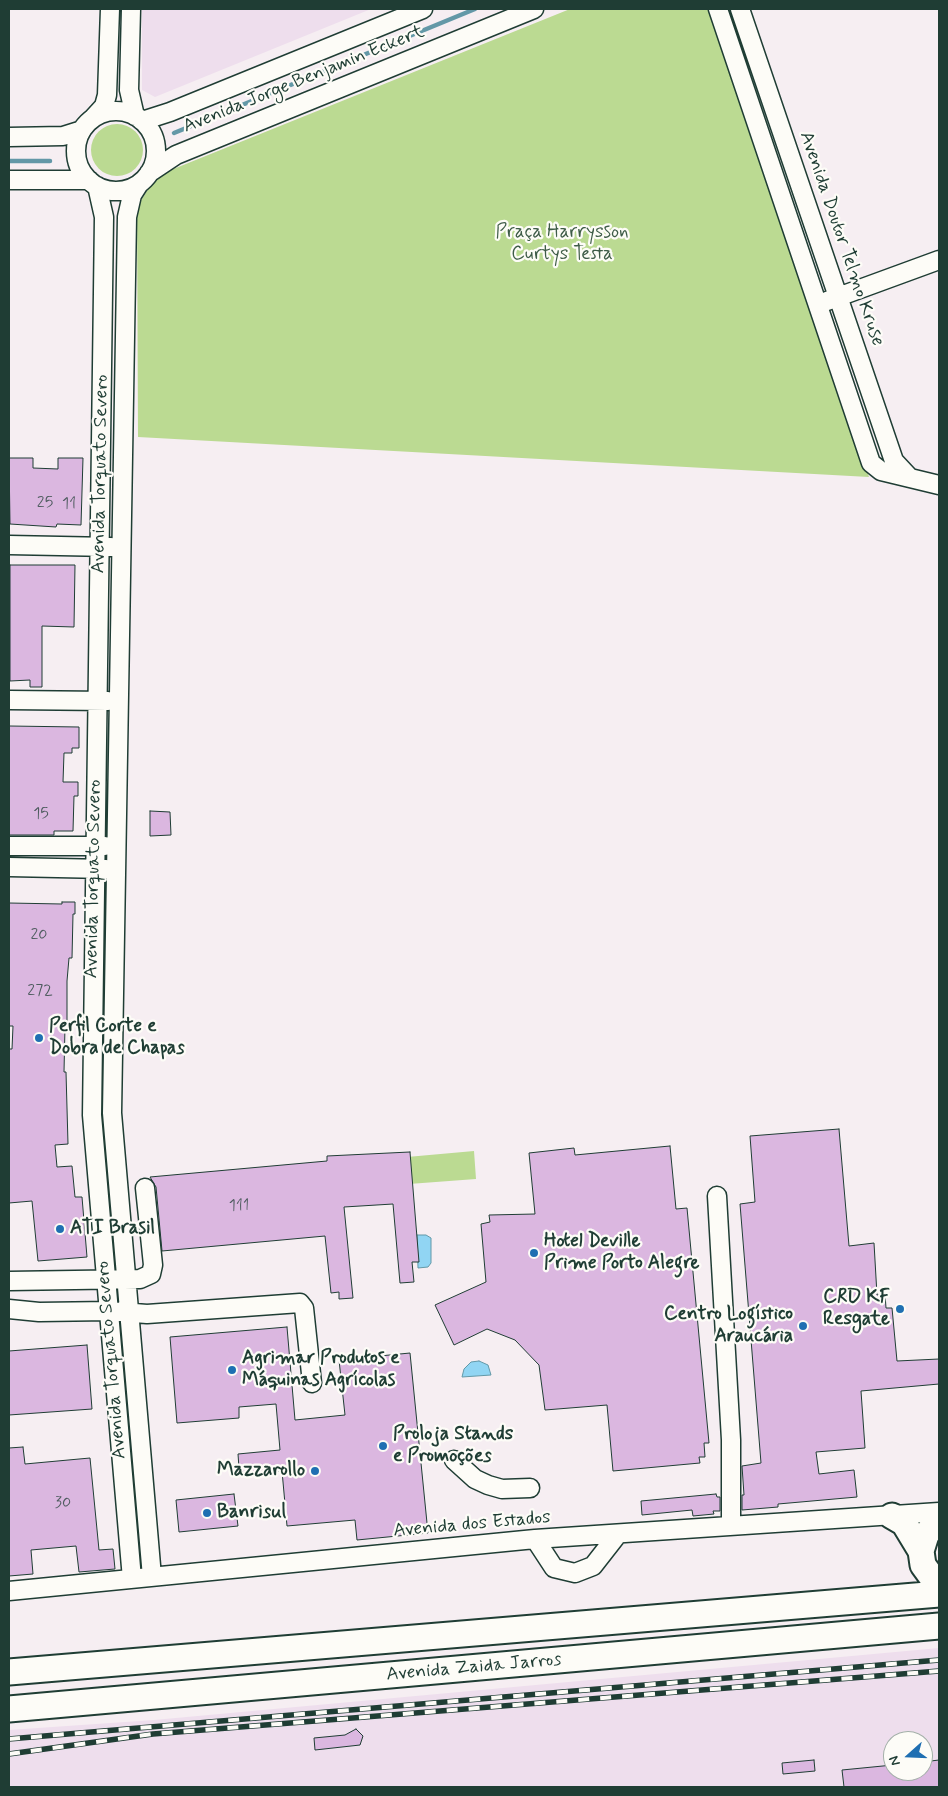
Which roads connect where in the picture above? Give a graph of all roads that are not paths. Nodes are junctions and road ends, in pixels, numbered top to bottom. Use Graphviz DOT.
graph roads {
  1 [pos="110,9"];
  2 [pos="131,9"];
  3 [pos="423,9"];
  4 [pos="534,9"];
  5 [pos="718,9"];
  6 [pos="740,9"];
  7 [pos="138,118"];
  8 [pos="88,124"];
  9 [pos="9,137"];
  10 [pos="144,178"];
  11 [pos="9,180"];
  12 [pos="93,183"];
  13 [pos="939,260"];
  14 [pos="838,297"];
  15 [pos="818,304"];
  16 [pos="910,478"];
  17 [pos="939,485"];
  18 [pos="9,546"];
  19 [pos="100,546"];
  20 [pos="121,547"];
  21 [pos="9,700"];
  22 [pos="97,701"];
  23 [pos="118,702"];
  24 [pos="9,846"];
  25 [pos="96,846"];
  26 [pos="116,846"];
  27 [pos="9,867"];
  28 [pos="95,868"];
  29 [pos="116,868"];
  30 [pos="94,997"];
  31 [pos="113,998"];
  32 [pos="145,1188"];
  33 [pos="717,1196"];
  34 [pos="126,1279"];
  35 [pos="106,1280"];
  36 [pos="9,1281"];
  37 [pos="9,1308"];
  38 [pos="109,1311"];
  39 [pos="129,1313"];
  40 [pos="312,1384"];
  41 [pos="120,1440"];
  42 [pos="140,1440"];
  43 [pos="454,1460"];
  44 [pos="530,1488"];
  45 [pos="939,1512"];
  46 [pos="892,1516"];
  47 [pos="939,1518"];
  48 [pos="731,1526"];
  49 [pos="618,1534"];
  50 [pos="536,1539"];
  51 [pos="921,1551"];
  52 [pos="152,1576"];
  53 [pos="132,1579"];
  54 [pos="939,1580"];
  55 [pos="9,1591"];
  56 [pos="939,1594"];
  57 [pos="939,1626"];
  58 [pos="9,1672"];
  59 [pos="9,1709"];
  1 -- 8 [label="street"];
  2 -- 7 [label="street"];
  3 -- 7 [label="street, Avenida Jorge Benjamin Eckert"];
  4 -- 10 [label="street, Avenida Jorge Benjamin Eckert"];
  5 -- 15 [label="street"];
  6 -- 14 [label="street, Avenida Doutor Telmo Kruse"];
  7 -- 8 [label="street"];
  7 -- 10 [label="street"];
  8 -- 9 [label="street"];
  8 -- 12 [label="street"];
  10 -- 12 [label="street"];
  10 -- 20 [label="street, Avenida Torquato Severo"];
  11 -- 12 [label="street"];
  12 -- 19 [label="street, Avenida Torquato Severo"];
  13 -- 14 [label="street"];
  14 -- 15 [label="street"];
  14 -- 16 [label="street, Avenida Doutor Telmo Kruse"];
  15 -- 16 [label="street"];
  16 -- 17 [label="street"];
  18 -- 19 [label="street"];
  19 -- 20 [label="street"];
  19 -- 22 [label="street, Avenida Torquato Severo"];
  20 -- 23 [label="street, Avenida Torquato Severo"];
  21 -- 22 [label="street"];
  22 -- 23 [label="street"];
  22 -- 25 [label="street, Avenida Torquato Severo"];
  23 -- 26 [label="street, Avenida Torquato Severo"];
  24 -- 25 [label="street"];
  25 -- 26 [label="street"];
  25 -- 28 [label="street, Avenida Torquato Severo"];
  26 -- 29 [label="street, Avenida Torquato Severo"];
  27 -- 28 [label="street"];
  28 -- 29 [label="street"];
  28 -- 30 [label="street, Avenida Torquato Severo"];
  29 -- 31 [label="street, Avenida Torquato Severo"];
  30 -- 31 [label="street"];
  30 -- 35 [label="street, Avenida Torquato Severo"];
  31 -- 34 [label="street, Avenida Torquato Severo"];
  32 -- 34 [label="street"];
  33 -- 48 [label="street"];
  34 -- 35 [label="street"];
  34 -- 39 [label="street, Avenida Torquato Severo"];
  35 -- 36 [label="street"];
  35 -- 38 [label="street, Avenida Torquato Severo"];
  37 -- 38 [label="street"];
  38 -- 39 [label="street"];
  38 -- 41 [label="street, Avenida Torquato Severo"];
  39 -- 40 [label="street"];
  39 -- 42 [label="street, Avenida Torquato Severo"];
  41 -- 42 [label="street"];
  41 -- 53 [label="street, Avenida Torquato Severo"];
  42 -- 52 [label="street, Avenida Torquato Severo"];
  43 -- 44 [label="street"];
  45 -- 46 [label="street, Avenida dos Estados"];
  46 -- 48 [label="street, Avenida dos Estados"];
  46 -- 51 [label="highway"];
  47 -- 51 [label="highway"];
  48 -- 49 [label="street, Avenida dos Estados"];
  49 -- 50 [label="street, Avenida dos Estados"];
  49 -- 50 [label="street"];
  50 -- 52 [label="street, Avenida dos Estados"];
  51 -- 54 [label="highway"];
  52 -- 53 [label="street, Avenida dos Estados"];
  53 -- 55 [label="street, Avenida dos Estados"];
  56 -- 58 [label="highway, Avenida Zaida Jarros"];
  57 -- 59 [label="highway, Avenida Zaida Jarros"];
}
